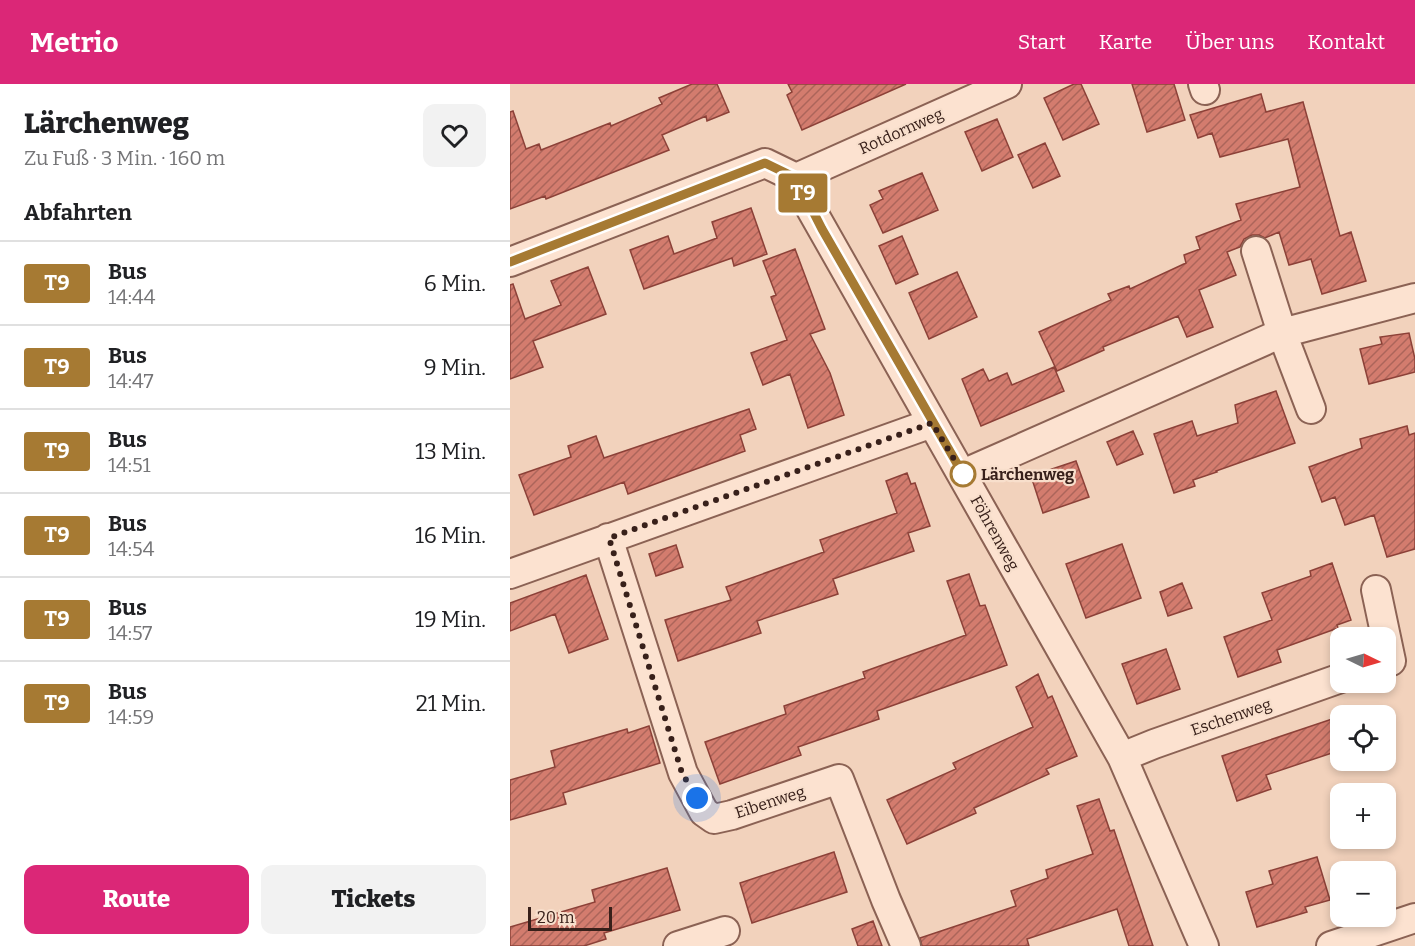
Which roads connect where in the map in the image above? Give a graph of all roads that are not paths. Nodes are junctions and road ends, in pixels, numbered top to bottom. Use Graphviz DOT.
graph roads {
  1 [pos="1007,84"];
  2 [pos="796,178"];
  3 [pos="1257,251"];
  4 [pos="510,261"];
  5 [pos="1415,298"];
  6 [pos="1282,333"];
  7 [pos="1311,409"];
  8 [pos="932,423"];
  9 [pos="963,474"];
  10 [pos="609,538"];
  11 [pos="510,574"];
  12 [pos="1376,590"];
  13 [pos="1384,627"];
  14 [pos="1330,682"];
  15 [pos="1122,757"];
  16 [pos="1415,918"];
  17 [pos="725,931"];
  18 [pos="678,946"];
  19 [pos="906,946"];
  20 [pos="1204,946"];
  21 [pos="1331,946"];
  1 -- 2 [label="street, Rotdornweg"];
  2 -- 4 [label="street"];
  2 -- 8 [label="street, Föhrenweg"];
  3 -- 6 [label="street"];
  5 -- 6 [label="street"];
  6 -- 7 [label="street"];
  6 -- 9 [label="street"];
  8 -- 9 [label="street, Föhrenweg"];
  8 -- 10 [label="street"];
  9 -- 15 [label="street, Föhrenweg"];
  10 -- 11 [label="street"];
  10 -- 19 [label="street, Eibenweg"];
  12 -- 13 [label="street"];
  14 -- 15 [label="street, Eschenweg"];
  15 -- 20 [label="street, Föhrenweg"];
  16 -- 21 [label="street"];
  17 -- 18 [label="street"];
}
